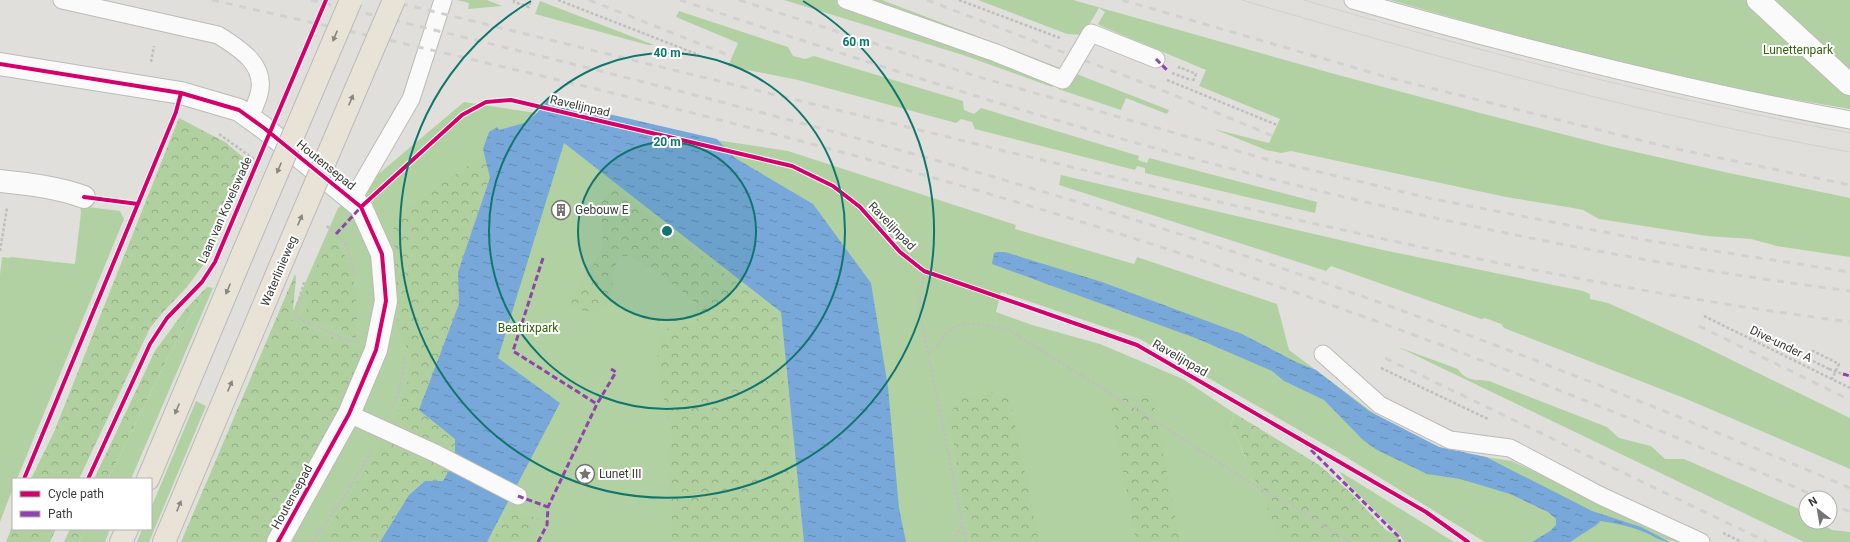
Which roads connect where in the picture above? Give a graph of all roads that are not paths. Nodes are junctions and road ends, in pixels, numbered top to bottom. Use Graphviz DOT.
graph roads {
  1 [pos="62,0"];
  2 [pos="350,0"];
  3 [pos="394,0"];
  4 [pos="443,0"];
  5 [pos="846,0"];
  6 [pos="1353,0"];
  7 [pos="1758,0"];
  8 [pos="1156,59"];
  9 [pos="0,64"];
  10 [pos="1849,84"];
  11 [pos="250,117"];
  12 [pos="1850,120"];
  13 [pos="6,182"];
  14 [pos="84,197"];
  15 [pos="353,199"];
  16 [pos="1323,354"];
  17 [pos="349,414"];
  18 [pos="148,478"];
  19 [pos="518,496"];
  20 [pos="127,530"];
  21 [pos="122,542"];
  22 [pos="164,542"];
  23 [pos="278,542"];
  24 [pos="1701,542"];
  1 -- 11 [label="lane"];
  2 -- 18 [label="main road, one-way, bridge"];
  22 -- 3 [label="main road, Waterlinieweg, one-way, bridge"];
  4 -- 15 [label="lane"];
  5 -- 8 [label="lane, bridge"];
  6 -- 12 [label="lane"];
  7 -- 10 [label="street"];
  9 -- 11 [label="street, Houtensepad"];
  11 -- 15 [label="street, Houtensepad"];
  13 -- 14 [label="street"];
  15 -- 17 [label="street, Houtensepad"];
  16 -- 24 [label="lane"];
  17 -- 19 [label="lane"];
  17 -- 23 [label="street, Houtensepad"];
  20 -- 21 [label="main road"];
}
